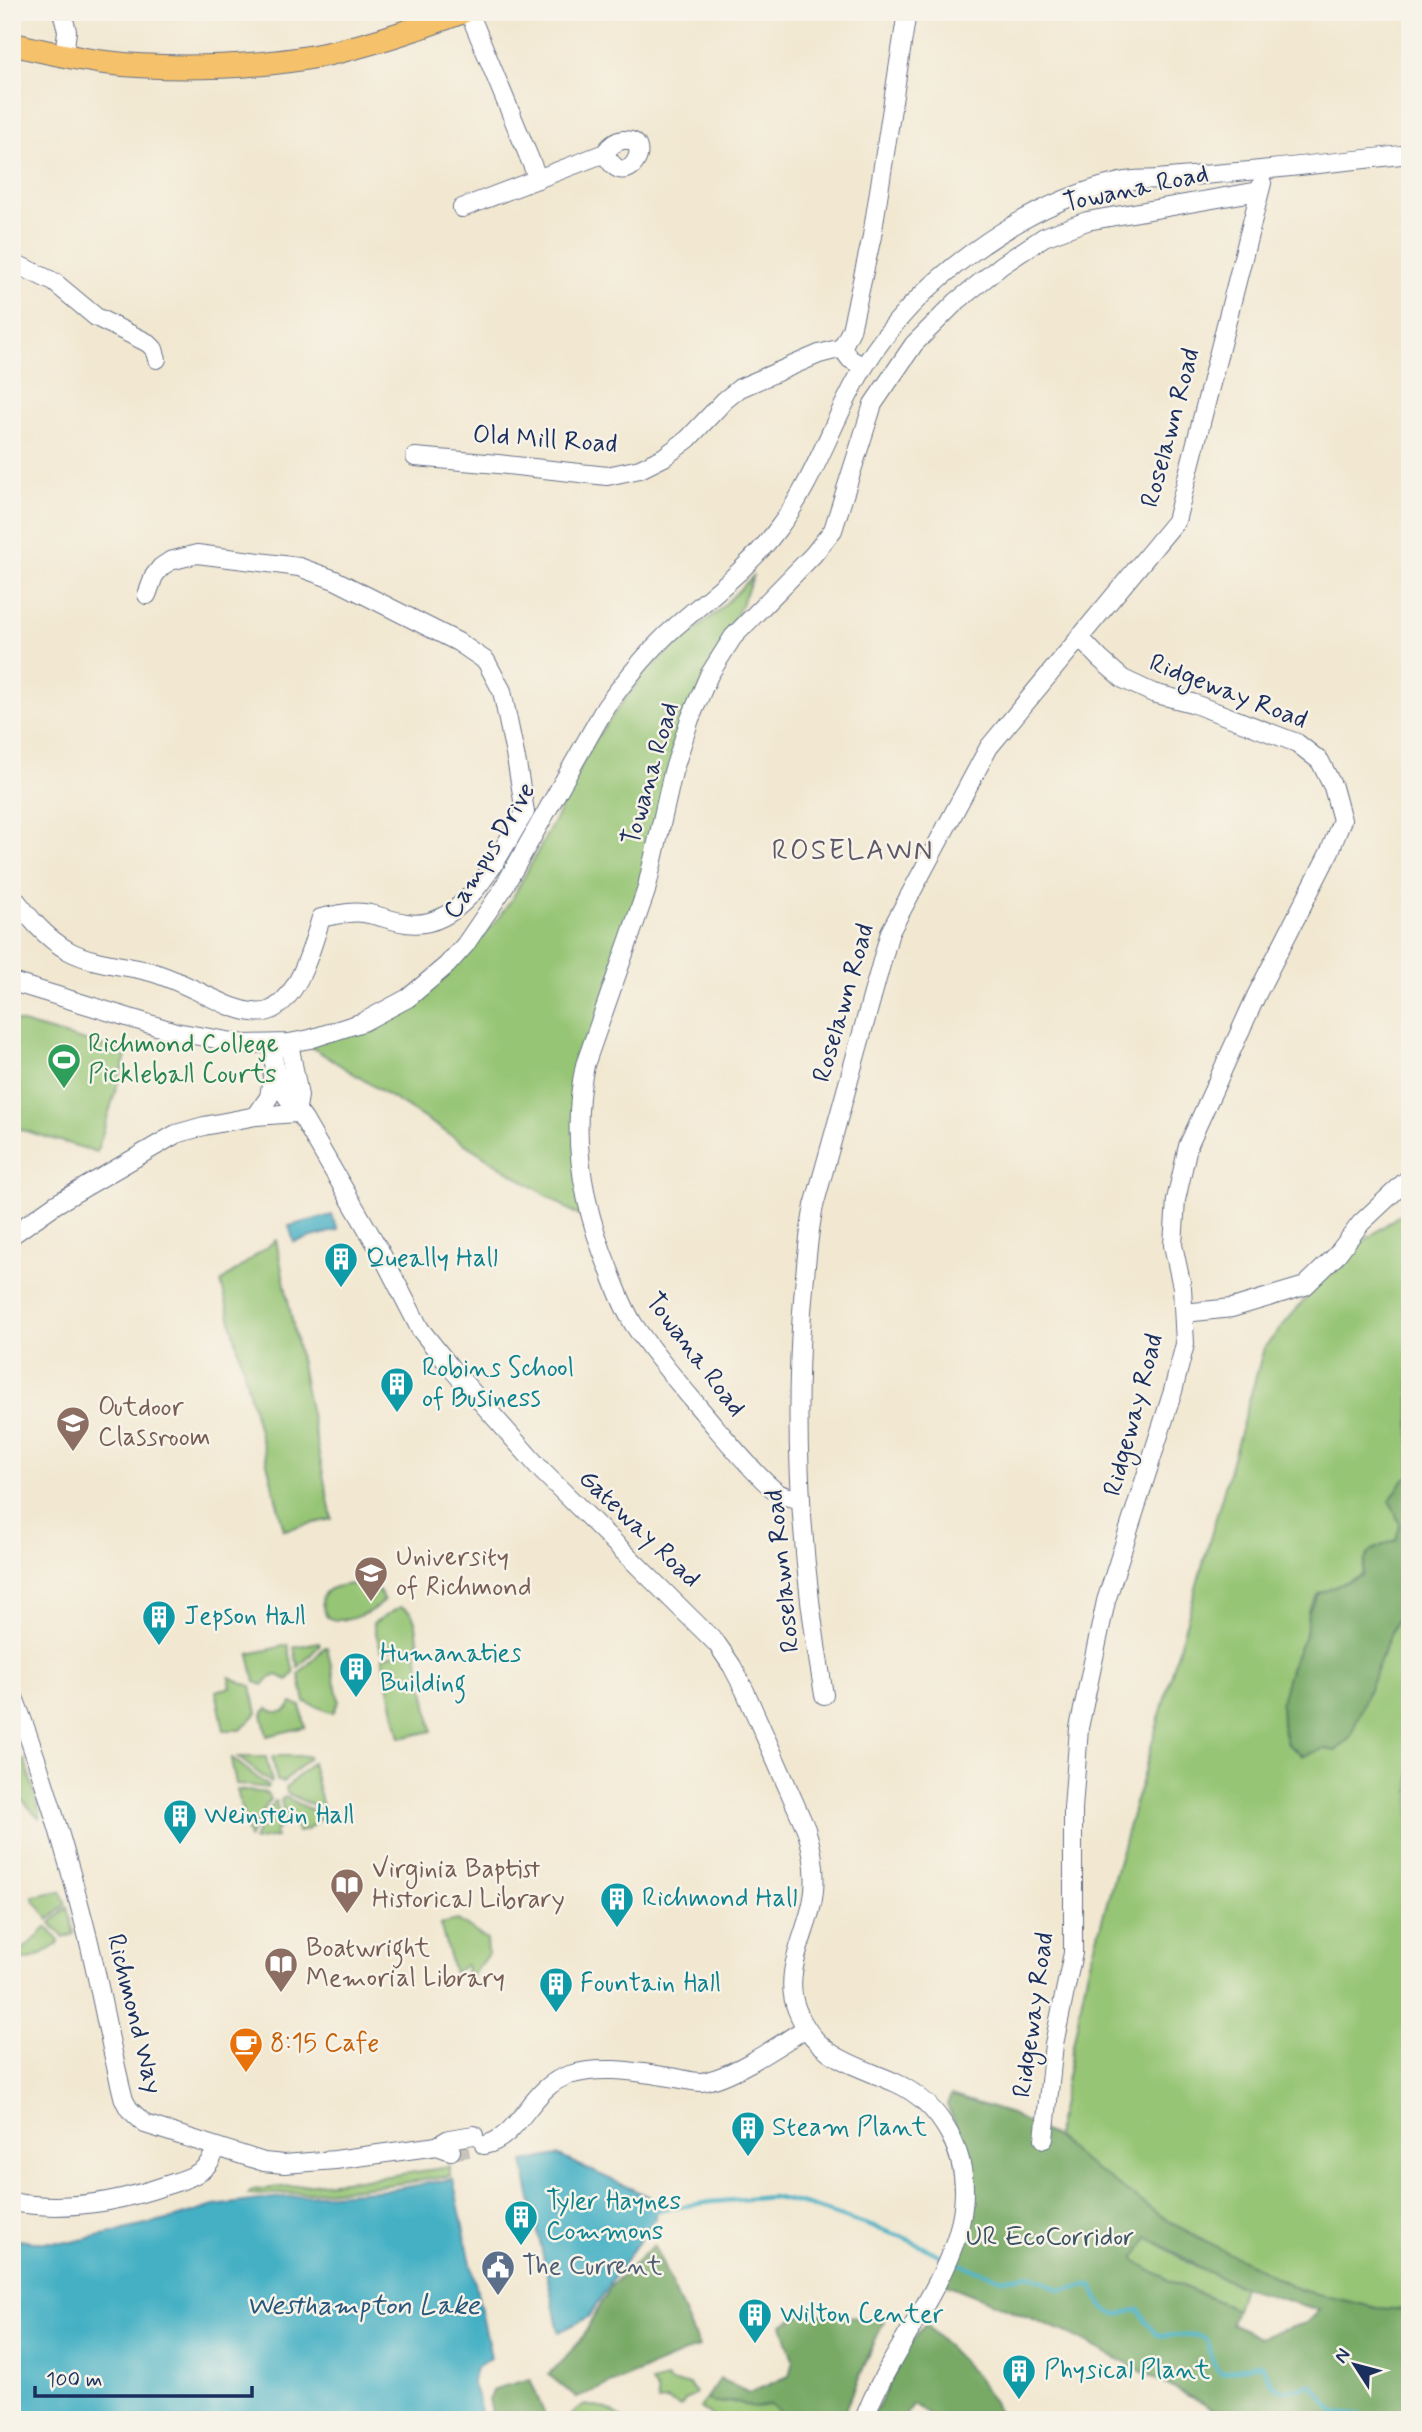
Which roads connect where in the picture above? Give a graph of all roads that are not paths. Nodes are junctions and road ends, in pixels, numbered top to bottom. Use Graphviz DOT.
graph roads {
  1 [pos="62,12"];
  2 [pos="462,12"];
  3 [pos="468,12"];
  4 [pos="907,12"];
  5 [pos="12,44"];
  6 [pos="64,55"];
  7 [pos="605,153"];
  8 [pos="1410,154"];
  9 [pos="1265,169"];
  10 [pos="538,179"];
  11 [pos="1259,191"];
  12 [pos="462,208"];
  13 [pos="12,262"];
  14 [pos="842,348"];
  15 [pos="157,359"];
  16 [pos="864,367"];
  17 [pos="850,394"];
  18 [pos="873,404"];
  19 [pos="415,457"];
  20 [pos="147,595"];
  21 [pos="1079,636"];
  22 [pos="525,812"];
  23 [pos="532,835"];
  24 [pos="12,895"];
  25 [pos="12,982"];
  26 [pos="280,1044"];
  27 [pos="274,1063"];
  28 [pos="296,1113"];
  29 [pos="256,1116"];
  30 [pos="1410,1177"];
  31 [pos="12,1235"];
  32 [pos="1184,1313"];
  33 [pos="800,1499"];
  34 [pos="12,1692"];
  35 [pos="824,1695"];
  36 [pos="806,2028"];
  37 [pos="1044,2139"];
  38 [pos="218,2148"];
  39 [pos="12,2202"];
  40 [pos="864,2420"];
  1 -- 6 [label="street"];
  2 -- 6 [label="main road"];
  3 -- 10 [label="street"];
  4 -- 14 [label="street"];
  5 -- 6 [label="main road"];
  7 -- 10 [label="street"];
  8 -- 9 [label="street, Towana Road"];
  9 -- 11 [label="street, Roselawn Road"];
  9 -- 16 [label="street, Towana Road"];
  10 -- 12 [label="street"];
  11 -- 18 [label="street, Towana Road"];
  11 -- 21 [label="street, Roselawn Road"];
  13 -- 15 [label="street"];
  14 -- 16 [label="street"];
  14 -- 19 [label="street, Old Mill Road"];
  16 -- 17 [label="street, Towana Road"];
  17 -- 18 [label="street"];
  17 -- 23 [label="street, Campus Drive"];
  18 -- 33 [label="street, Towana Road"];
  20 -- 22 [label="street"];
  21 -- 32 [label="street, Ridgeway Road"];
  21 -- 33 [label="street, Roselawn Road"];
  22 -- 23 [label="street"];
  22 -- 24 [label="street"];
  23 -- 26 [label="street, Campus Drive"];
  25 -- 26 [label="street, Campus Drive"];
  26 -- 27 [label="street, Gateway Road"];
  26 -- 28 [label="street"];
  27 -- 28 [label="street, Gateway Road"];
  27 -- 29 [label="street, Gateway Road"];
  28 -- 29 [label="street"];
  28 -- 36 [label="street, Gateway Road"];
  29 -- 31 [label="street"];
  30 -- 32 [label="street"];
  32 -- 37 [label="street, Ridgeway Road"];
  33 -- 35 [label="street, Roselawn Road"];
  34 -- 38 [label="street, Richmond Way"];
  36 -- 38 [label="street, Richmond Way"];
  36 -- 40 [label="street"];
  38 -- 39 [label="street"];
}
